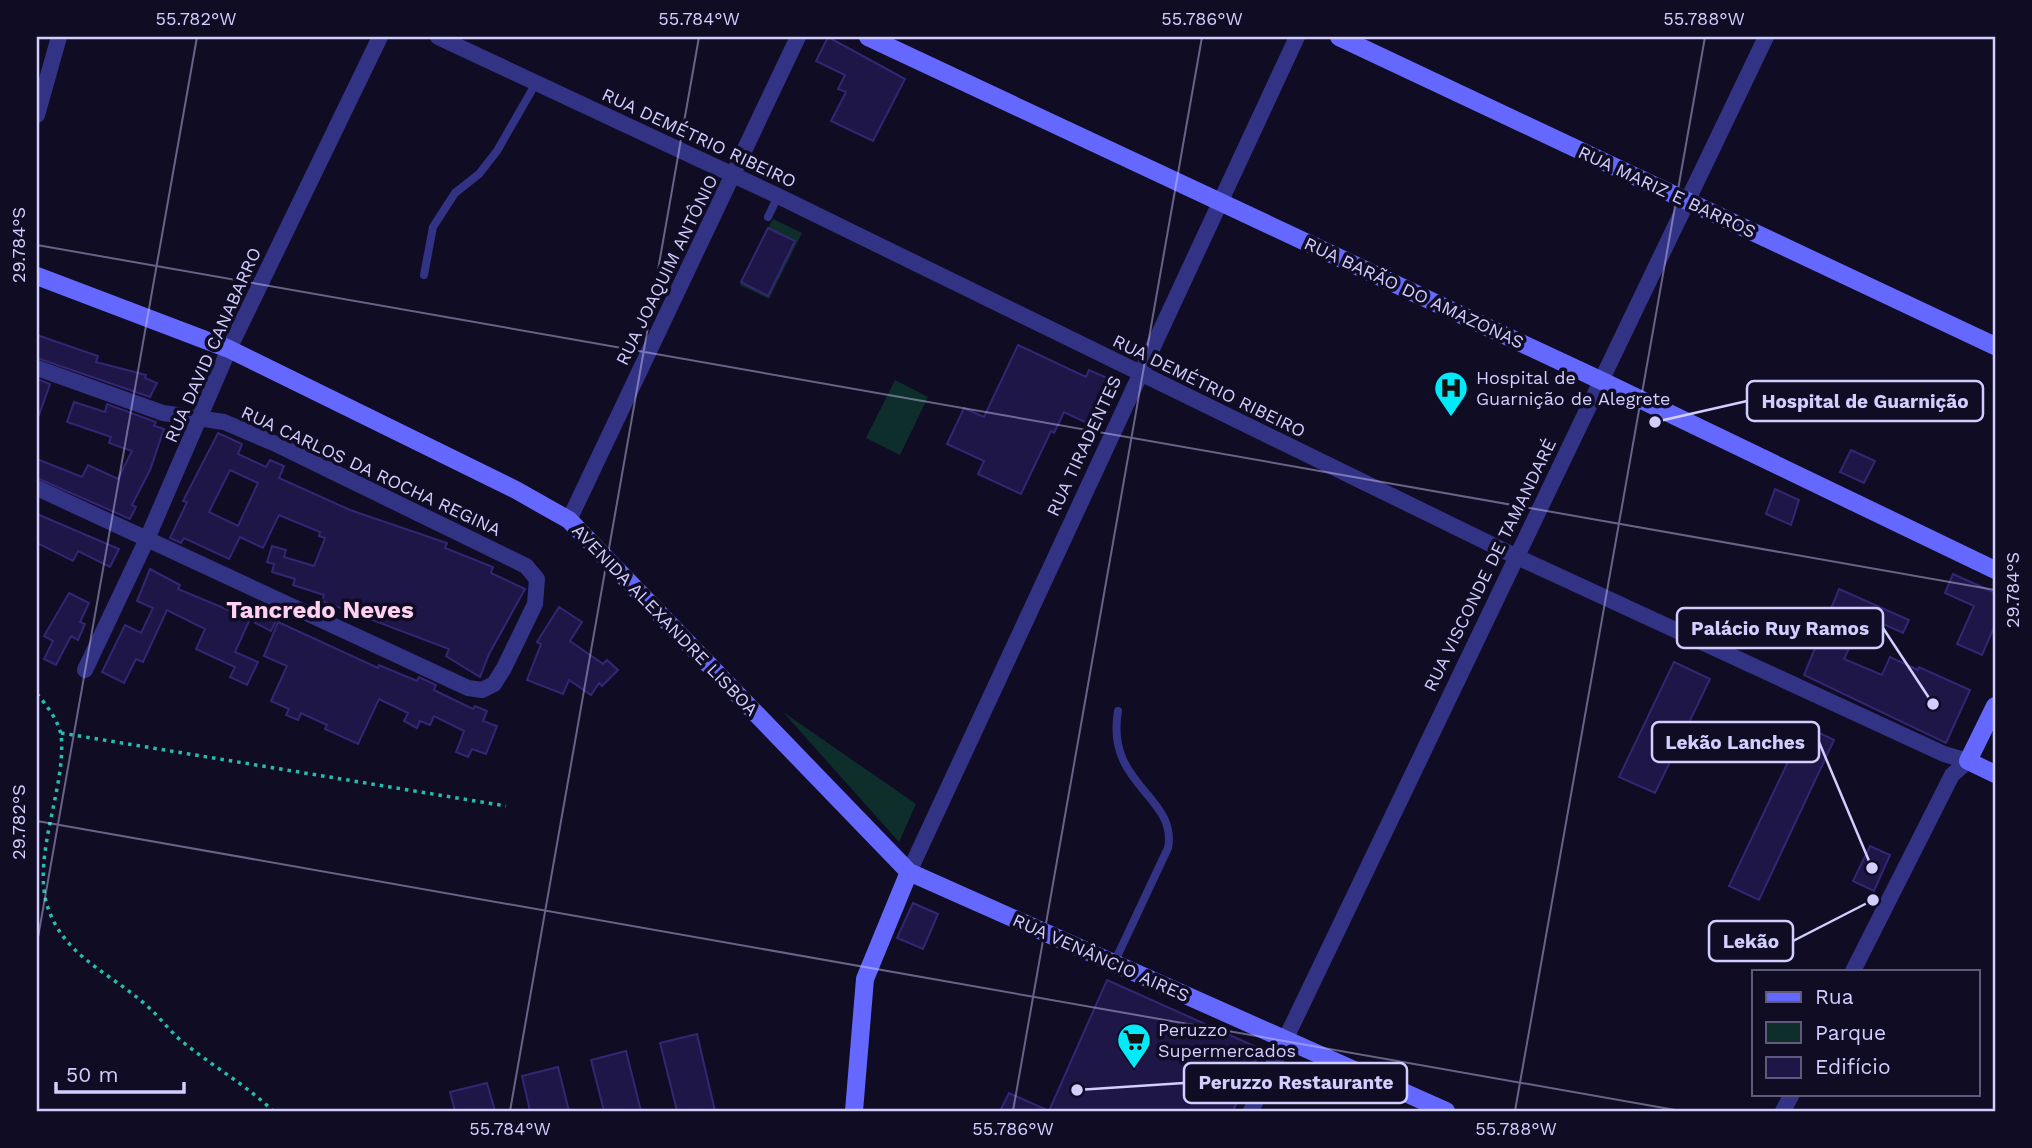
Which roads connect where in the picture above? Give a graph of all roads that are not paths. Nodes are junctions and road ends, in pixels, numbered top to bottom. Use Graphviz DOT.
graph roads {
  1 [pos="60,37"];
  2 [pos="380,37"];
  3 [pos="438,37"];
  4 [pos="798,37"];
  5 [pos="868,37"];
  6 [pos="1297,37"];
  7 [pos="1339,37"];
  8 [pos="1766,37"];
  9 [pos="536,83"];
  10 [pos="37,115"];
  11 [pos="734,175"];
  12 [pos="778,196"];
  13 [pos="1686,202"];
  14 [pos="1220,203"];
  15 [pos="768,217"];
  16 [pos="424,275"];
  17 [pos="37,276"];
  18 [pos="1995,346"];
  19 [pos="229,349"];
  20 [pos="37,368"];
  21 [pos="1139,373"];
  22 [pos="1600,380"];
  23 [pos="200,418"];
  24 [pos="37,488"];
  25 [pos="569,520"];
  26 [pos="147,539"];
  27 [pos="1515,556"];
  28 [pos="1995,570"];
  29 [pos="85,670"];
  30 [pos="1995,706"];
  31 [pos="1118,711"];
  32 [pos="1968,761"];
  33 [pos="1995,774"];
  34 [pos="909,872"];
  35 [pos="1114,963"];
  36 [pos="1854,970"];
  37 [pos="1284,1040"];
  38 [pos="854,1111"];
  39 [pos="1251,1111"];
  40 [pos="1446,1111"];
  1 -- 10 [label="street"];
  2 -- 19 [label="street, RUA DAVID CANABARRO"];
  3 -- 9 [label="street, RUA DEMÉTRIO RIBEIRO"];
  4 -- 11 [label="street, RUA JOAQUIM ANTÔNIO"];
  5 -- 14 [label="street, RUA BARÃO DO AMAZONAS"];
  6 -- 14 [label="street, RUA TIRADENTES"];
  7 -- 13 [label="street, RUA MARIZ E BARROS"];
  8 -- 13 [label="street, RUA VISCONDE DE TAMANDARÉ"];
  9 -- 11 [label="street, RUA DEMÉTRIO RIBEIRO"];
  9 -- 16 [label="lane"];
  11 -- 12 [label="street, RUA DEMÉTRIO RIBEIRO"];
  11 -- 25 [label="street, RUA JOAQUIM ANTÔNIO"];
  12 -- 15 [label="lane"];
  12 -- 21 [label="street, RUA DEMÉTRIO RIBEIRO"];
  13 -- 18 [label="street, RUA MARIZ E BARROS"];
  13 -- 22 [label="street, RUA VISCONDE DE TAMANDARÉ"];
  14 -- 21 [label="street, RUA TIRADENTES"];
  14 -- 22 [label="street, RUA BARÃO DO AMAZONAS"];
  17 -- 19 [label="street, AVENIDA ALEXANDRE LISBOA"];
  19 -- 23 [label="street, RUA DAVID CANABARRO"];
  19 -- 25 [label="street, AVENIDA ALEXANDRE LISBOA"];
  20 -- 23 [label="street, RUA CARLOS DA ROCHA REGINA"];
  21 -- 27 [label="street, RUA DEMÉTRIO RIBEIRO"];
  21 -- 34 [label="street, RUA TIRADENTES"];
  22 -- 27 [label="street, RUA VISCONDE DE TAMANDARÉ"];
  22 -- 28 [label="street, RUA BARÃO DO AMAZONAS"];
  23 -- 26 [label="street, RUA DAVID CANABARRO"];
  23 -- 26 [label="street, RUA CARLOS DA ROCHA REGINA"];
  24 -- 26 [label="street"];
  25 -- 34 [label="street, AVENIDA ALEXANDRE LISBOA"];
  26 -- 29 [label="street, RUA DAVID CANABARRO"];
  27 -- 32 [label="street, RUA DEMÉTRIO RIBEIRO"];
  27 -- 37 [label="street, RUA VISCONDE DE TAMANDARÉ"];
  30 -- 32 [label="street"];
  31 -- 35 [label="lane"];
  32 -- 33 [label="street"];
  32 -- 36 [label="street"];
  34 -- 35 [label="street, RUA VENÂNCIO AIRES"];
  34 -- 38 [label="street"];
  35 -- 37 [label="street, RUA VENÂNCIO AIRES"];
  37 -- 39 [label="street, RUA VISCONDE DE TAMANDARÉ"];
  37 -- 40 [label="street, RUA VENÂNCIO AIRES"];
}
